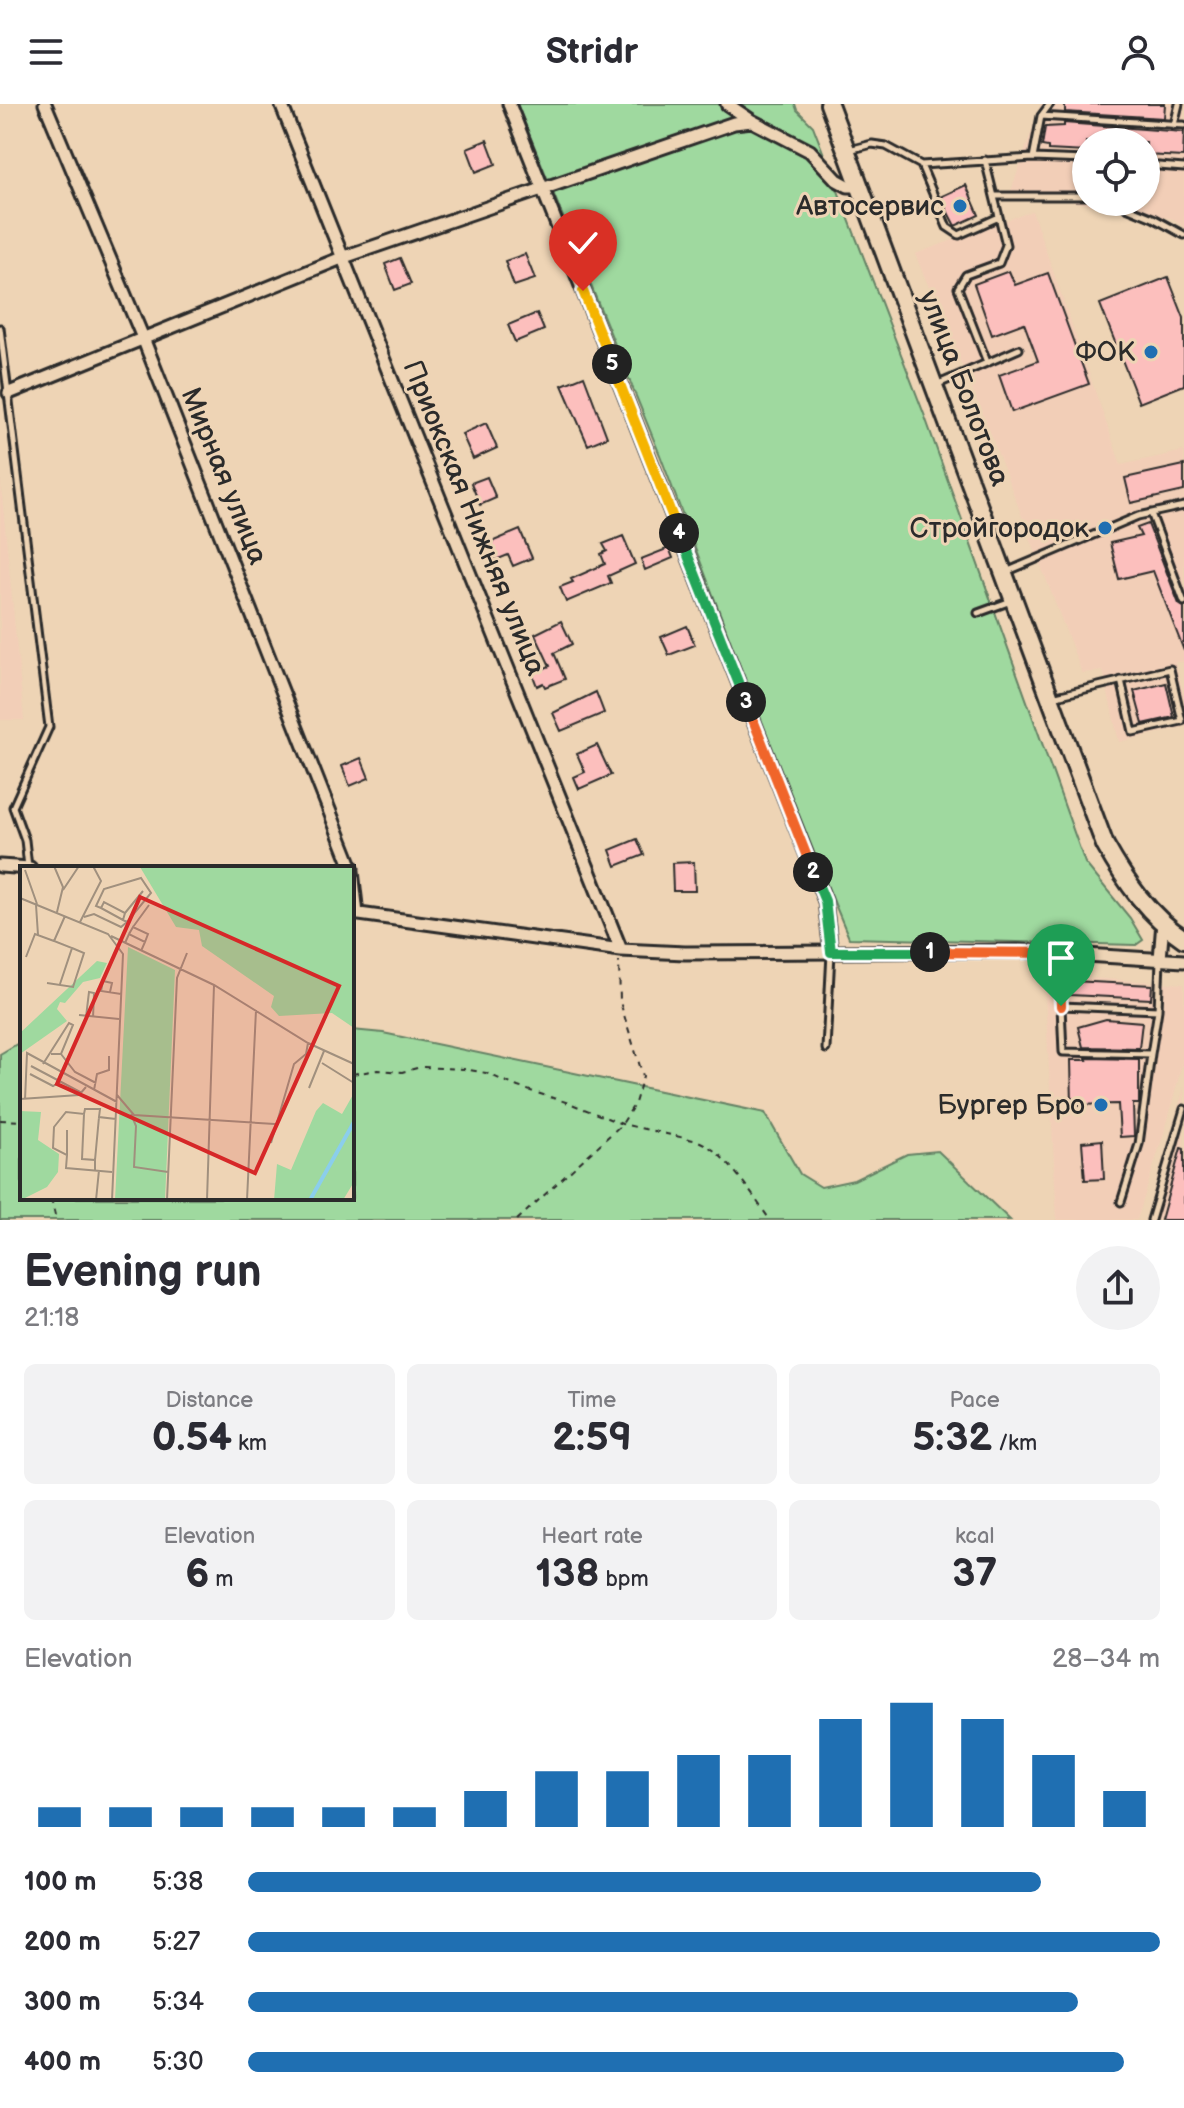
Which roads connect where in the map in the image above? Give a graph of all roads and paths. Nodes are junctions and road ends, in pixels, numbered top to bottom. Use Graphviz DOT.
graph roads {
  1 [pos="45,104"];
  2 [pos="281,104"];
  3 [pos="509,104"];
  4 [pos="727,104"];
  5 [pos="829,104"];
  6 [pos="1050,104"];
  7 [pos="1179,104"];
  8 [pos="1041,116"];
  9 [pos="752,121"];
  10 [pos="1174,125"];
  11 [pos="1184,125"];
  12 [pos="848,151"];
  13 [pos="1033,158"];
  14 [pos="1072,159"];
  15 [pos="985,160"];
  16 [pos="921,165"];
  17 [pos="1160,166"];
  18 [pos="1184,168"];
  19 [pos="861,186"];
  20 [pos="542,189"];
  21 [pos="994,196"];
  22 [pos="1072,196"];
  23 [pos="1148,216"];
  24 [pos="999,217"];
  25 [pos="1184,235"];
  26 [pos="344,257"];
  27 [pos="0,328"];
  28 [pos="143,338"];
  29 [pos="1019,349"];
  30 [pos="987,362"];
  31 [pos="935,385"];
  32 [pos="9,393"];
  33 [pos="1184,506"];
  34 [pos="1151,513"];
  35 [pos="1005,572"];
  36 [pos="1015,599"];
  37 [pos="1184,602"];
  38 [pos="978,613"];
  39 [pos="1121,680"];
  40 [pos="1051,697"];
  41 [pos="0,866"];
  42 [pos="29,866"];
  43 [pos="351,866"];
  44 [pos="20,867"];
  45 [pos="354,914"];
  46 [pos="1163,922"];
  47 [pos="1184,939"];
  48 [pos="621,950"];
  49 [pos="831,952"];
  50 [pos="1059,953"];
  51 [pos="1160,959"];
  52 [pos="1184,961"];
  53 [pos="1061,1006"];
  54 [pos="1158,1010"];
  55 [pos="826,1049"];
  56 [pos="1151,1054"];
  57 [pos="354,1074"];
  58 [pos="1184,1109"];
  59 [pos="0,1120"];
  60 [pos="20,1121"];
  61 [pos="622,1124"];
  62 [pos="51,1200"];
  63 [pos="1121,1202"];
  64 [pos="56,1220"];
  65 [pos="517,1220"];
  66 [pos="770,1220"];
  67 [pos="1151,1220"];
  1 -- 28 [label="street, Мирная улица"];
  2 -- 26 [label="street, Приокская Нижняя улица"];
  3 -- 20 [label="street"];
  4 -- 9 [label="street"];
  5 -- 12 [label="main road, улица Болотова"];
  6 -- 8 [label="lane"];
  7 -- 10 [label="lane"];
  8 -- 10 [label="lane"];
  8 -- 13 [label="lane"];
  9 -- 19 [label="street"];
  9 -- 20 [label="street"];
  10 -- 11 [label="lane"];
  12 -- 16 [label="lane"];
  12 -- 19 [label="main road, улица Болотова"];
  13 -- 14 [label="lane"];
  13 -- 15 [label="lane"];
  15 -- 16 [label="lane"];
  15 -- 21 [label="lane"];
  16 -- 24 [label="lane"];
  17 -- 18 [label="lane"];
  19 -- 31 [label="main road, улица Болотова"];
  20 -- 26 [label="street"];
  20 -- 49 [label="street"];
  21 -- 22 [label="lane"];
  21 -- 24 [label="lane"];
  23 -- 25 [label="lane"];
  24 -- 30 [label="lane"];
  26 -- 28 [label="street"];
  26 -- 48 [label="street, Приокская Нижняя улица"];
  27 -- 32 [label="lane"];
  28 -- 32 [label="street"];
  28 -- 43 [label="street, Мирная улица"];
  29 -- 30 [label="lane"];
  30 -- 31 [label="lane"];
  31 -- 35 [label="main road, улица Болотова"];
  32 -- 42 [label="lane"];
  33 -- 34 [label="lane"];
  34 -- 35 [label="lane"];
  34 -- 37 [label="lane"];
  35 -- 36 [label="main road, улица Болотова"];
  36 -- 38 [label="lane"];
  36 -- 40 [label="main road, улица Болотова"];
  39 -- 39 [label="lane"];
  39 -- 40 [label="lane"];
  40 -- 46 [label="main road, улица Болотова"];
  41 -- 44 [label="street"];
  45 -- 48 [label="street"];
  46 -- 47 [label="main road, улица Болотова"];
  46 -- 51 [label="street"];
  48 -- 49 [label="street"];
  48 -- 61 [label="path"];
  49 -- 50 [label="street"];
  49 -- 55 [label="lane"];
  50 -- 51 [label="street"];
  50 -- 53 [label="lane"];
  51 -- 52 [label="street"];
  51 -- 54 [label="lane"];
  53 -- 54 [label="lane"];
  53 -- 56 [label="lane"];
  54 -- 56 [label="lane"];
  56 -- 63 [label="lane"];
  57 -- 61 [label="path"];
  58 -- 67 [label="lane"];
  59 -- 60 [label="path"];
  61 -- 65 [label="path"];
  61 -- 66 [label="path"];
  62 -- 64 [label="path"];
}
